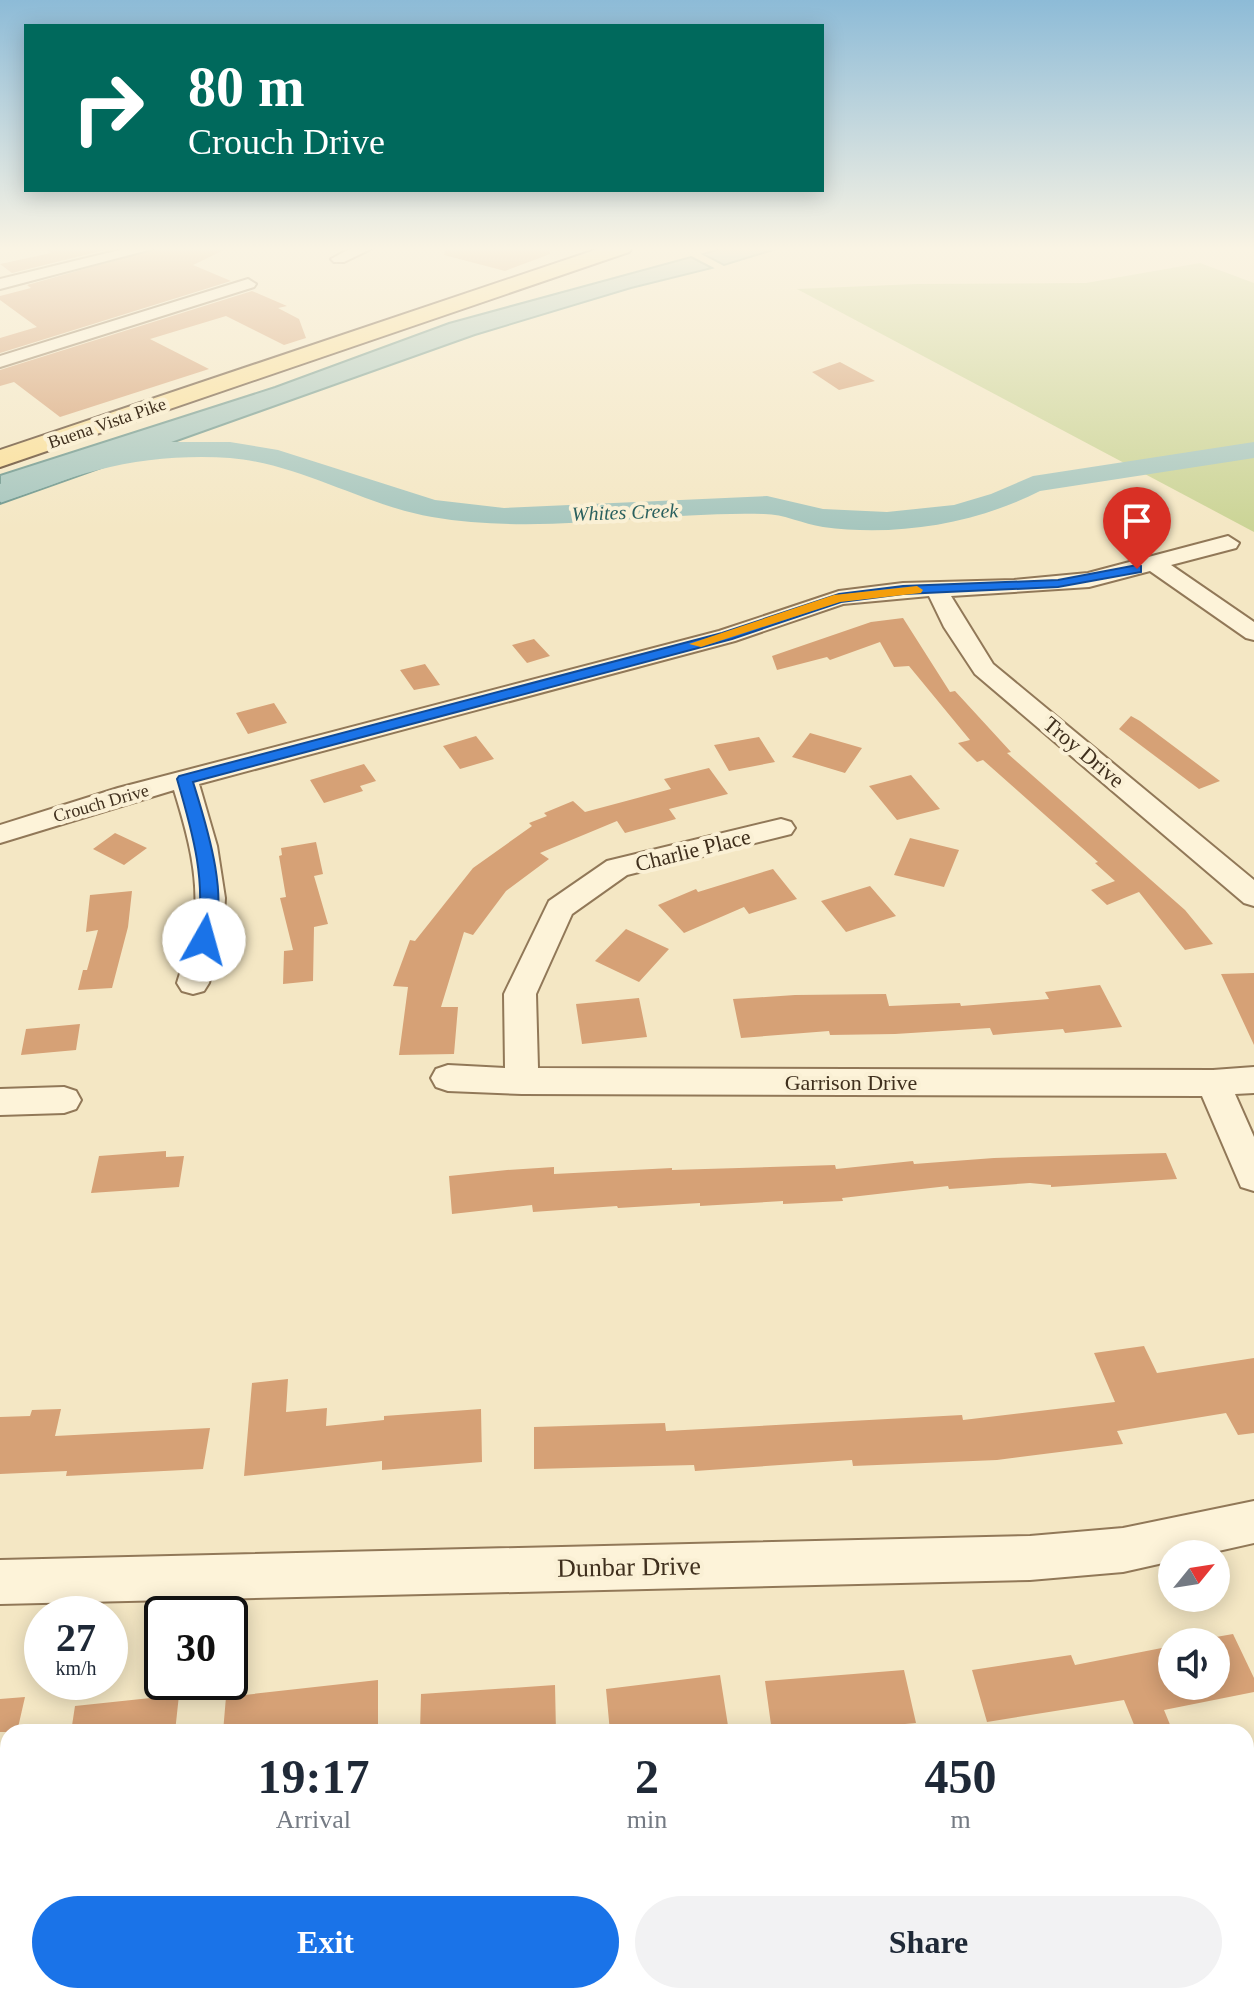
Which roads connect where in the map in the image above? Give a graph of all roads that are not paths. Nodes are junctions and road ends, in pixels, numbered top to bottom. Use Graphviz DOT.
graph roads {
  1 [pos="65,342"];
  2 [pos="346,342"];
  3 [pos="0,362"];
  4 [pos="0,459"];
  5 [pos="1228,543"];
  6 [pos="1155,564"];
  7 [pos="937,590"];
  8 [pos="1254,633"];
  9 [pos="184,779"];
  10 [pos="781,828"];
  11 [pos="0,834"];
  12 [pos="1254,896"];
  13 [pos="193,983"];
  14 [pos="448,1078"];
  15 [pos="1254,1080"];
  16 [pos="522,1081"];
  17 [pos="1213,1083"];
  18 [pos="64,1100"];
  19 [pos="0,1102"];
  20 [pos="1254,1177"];
  21 [pos="1254,1522"];
  22 [pos="0,1582"];
  1 -- 3 [label="street"];
  2 -- 4 [label="main road, Buena Vista Pike"];
  5 -- 6 [label="street, Crouch Drive"];
  6 -- 7 [label="street, Crouch Drive"];
  6 -- 8 [label="street"];
  7 -- 9 [label="street, Crouch Drive"];
  7 -- 12 [label="street, Troy Drive"];
  9 -- 11 [label="street, Crouch Drive"];
  9 -- 13 [label="street"];
  10 -- 16 [label="street, Charlie Place"];
  14 -- 16 [label="street, Garrison Drive"];
  15 -- 17 [label="street, Garrison Drive"];
  16 -- 17 [label="street, Garrison Drive"];
  17 -- 20 [label="street"];
  18 -- 19 [label="street"];
  21 -- 22 [label="street, Dunbar Drive"];
}
